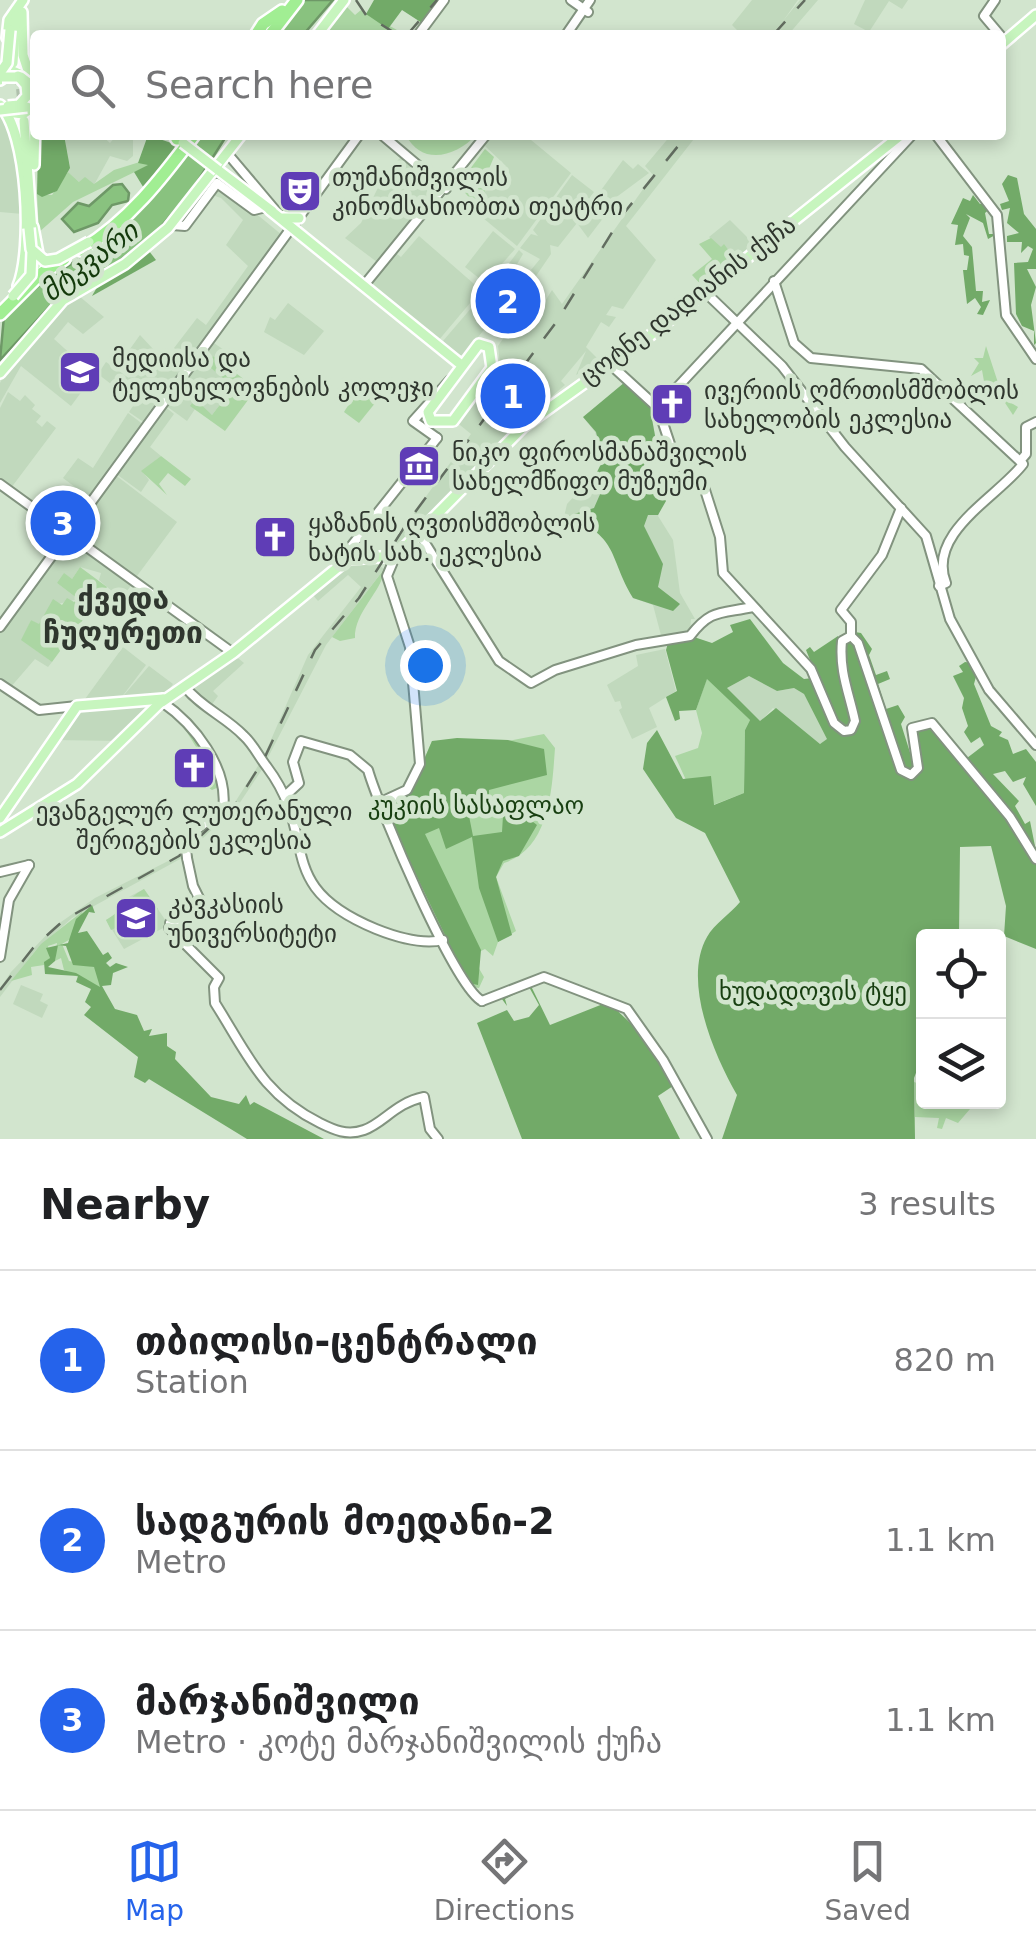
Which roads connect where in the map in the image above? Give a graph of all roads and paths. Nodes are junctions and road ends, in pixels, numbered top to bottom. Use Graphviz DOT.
graph roads {
  1 [pos="294,0"];
  2 [pos="344,0"];
  3 [pos="444,0"];
  4 [pos="571,0"];
  5 [pos="592,0"];
  6 [pos="995,0"];
  7 [pos="20,7"];
  8 [pos="587,11"];
  9 [pos="1036,15"];
  10 [pos="266,30"];
  11 [pos="322,30"];
  12 [pos="422,30"];
  13 [pos="572,30"];
  14 [pos="995,30"];
  15 [pos="1006,36"];
  16 [pos="15,61"];
  17 [pos="0,77"];
  18 [pos="30,81"];
  19 [pos="10,113"];
  20 [pos="30,132"];
  21 [pos="179,140"];
  22 [pos="179,140"];
  23 [pos="184,140"];
  24 [pos="237,140"];
  25 [pos="356,140"];
  26 [pos="388,140"];
  27 [pos="484,140"];
  28 [pos="484,140"];
  29 [pos="895,140"];
  30 [pos="907,140"];
  31 [pos="940,140"];
  32 [pos="227,153"];
  33 [pos="455,173"];
  34 [pos="432,175"];
  35 [pos="26,177"];
  36 [pos="447,187"];
  37 [pos="253,203"];
  38 [pos="28,207"];
  39 [pos="275,214"];
  40 [pos="122,218"];
  41 [pos="294,224"];
  42 [pos="172,225"];
  43 [pos="31,226"];
  44 [pos="300,238"];
  45 [pos="282,240"];
  46 [pos="31,248"];
  47 [pos="323,252"];
  48 [pos="56,256"];
  49 [pos="774,281"];
  50 [pos="365,284"];
  51 [pos="22,285"];
  52 [pos="706,292"];
  53 [pos="0,310"];
  54 [pos="736,322"];
  55 [pos="1036,359"];
  56 [pos="460,365"];
  57 [pos="611,365"];
  58 [pos="0,373"];
  59 [pos="658,408"];
  60 [pos="428,412"];
  61 [pos="1036,422"];
  62 [pos="437,438"];
  63 [pos="1022,463"];
  64 [pos="0,484"];
  65 [pos="901,508"];
  66 [pos="69,535"];
  67 [pos="420,535"];
  68 [pos="348,555"];
  69 [pos="396,557"];
  70 [pos="942,584"];
  71 [pos="753,607"];
  72 [pos="0,627"];
  73 [pos="851,636"];
  74 [pos="232,653"];
  75 [pos="0,684"];
  76 [pos="168,697"];
  77 [pos="76,706"];
  78 [pos="1036,744"];
  79 [pos="285,796"];
  80 [pos="379,803"];
  81 [pos="0,818"];
  82 [pos="0,832"];
  83 [pos="1036,860"];
  84 [pos="0,872"];
  85 [pos="442,940"];
  86 [pos="0,957"];
  87 [pos="438,1139"];
  88 [pos="707,1139"];
  1 -- 10 [label="highway"];
  2 -- 11 [label="main road"];
  3 -- 12 [label="street"];
  4 -- 8 [label="street"];
  5 -- 8 [label="street"];
  6 -- 14 [label="street"];
  7 -- 16 [label="main road"];
  7 -- 17 [label="main road, bridge"];
  8 -- 13 [label="street"];
  9 -- 15 [label="main road"];
  16 -- 17 [label="main road"];
  16 -- 18 [label="main road"];
  17 -- 18 [label="main road, bridge"];
  17 -- 18 [label="main road, bridge"];
  18 -- 19 [label="main road, bridge"];
  19 -- 20 [label="main road"];
  19 -- 35 [label="main road"];
  19 -- 38 [label="main road"];
  20 -- 35 [label="main road"];
  21 -- 40 [label="highway"];
  22 -- 48 [label="highway"];
  23 -- 37 [label="main road, bridge"];
  24 -- 32 [label="main road"];
  25 -- 41 [label="street"];
  26 -- 34 [label="street"];
  27 -- 33 [label="street"];
  28 -- 36 [label="street"];
  29 -- 52 [label="main road, ცოტნე დადიანის ქუჩა"];
  30 -- 49 [label="street"];
  31 -- 55 [label="street"];
  32 -- 39 [label="street"];
  32 -- 42 [label="main road"];
  33 -- 34 [label="street"];
  33 -- 36 [label="street"];
  34 -- 36 [label="street"];
  35 -- 38 [label="main road"];
  35 -- 38 [label="main road"];
  36 -- 50 [label="street"];
  37 -- 39 [label="main road"];
  37 -- 42 [label="street"];
  38 -- 43 [label="main road"];
  38 -- 46 [label="main road"];
  39 -- 41 [label="main road"];
  39 -- 45 [label="main road"];
  40 -- 43 [label="main road, bridge"];
  40 -- 51 [label="highway"];
  41 -- 44 [label="main road"];
  41 -- 45 [label="street"];
  41 -- 47 [label="main road"];
  42 -- 58 [label="main road"];
  43 -- 46 [label="main road"];
  44 -- 45 [label="street"];
  44 -- 47 [label="main road"];
  45 -- 66 [label="street"];
  46 -- 48 [label="main road"];
  46 -- 51 [label="main road, bridge"];
  47 -- 50 [label="main road"];
  48 -- 51 [label="highway"];
  49 -- 54 [label="street"];
  49 -- 63 [label="street"];
  50 -- 56 [label="main road"];
  51 -- 53 [label="highway"];
  51 -- 53 [label="main road"];
  52 -- 54 [label="street"];
  52 -- 57 [label="main road, ცოტნე დადიანის ქუჩა"];
  54 -- 59 [label="street"];
  54 -- 65 [label="street"];
  56 -- 60 [label="main road"];
  56 -- 60 [label="main road"];
  56 -- 62 [label="street"];
  57 -- 59 [label="street"];
  57 -- 67 [label="main road, ცოტნე დადიანის ქუჩა"];
  59 -- 71 [label="street"];
  60 -- 62 [label="street"];
  61 -- 63 [label="street"];
  62 -- 68 [label="street"];
  63 -- 70 [label="street"];
  64 -- 66 [label="street"];
  65 -- 70 [label="street"];
  65 -- 73 [label="street"];
  66 -- 72 [label="street"];
  66 -- 74 [label="street"];
  67 -- 69 [label="main road, ცოტნე დადიანის ქუჩა"];
  67 -- 71 [label="street"];
  68 -- 69 [label="main road"];
  68 -- 74 [label="main road"];
  69 -- 80 [label="street"];
  70 -- 78 [label="street"];
  71 -- 73 [label="street"];
  73 -- 83 [label="street"];
  74 -- 76 [label="main road"];
  75 -- 77 [label="street"];
  76 -- 77 [label="main road"];
  76 -- 79 [label="street"];
  76 -- 82 [label="main road"];
  76 -- 87 [label="street"];
  77 -- 81 [label="main road"];
  79 -- 80 [label="street"];
  79 -- 85 [label="street"];
  80 -- 85 [label="street"];
  84 -- 86 [label="street"];
  85 -- 88 [label="street"];
}
